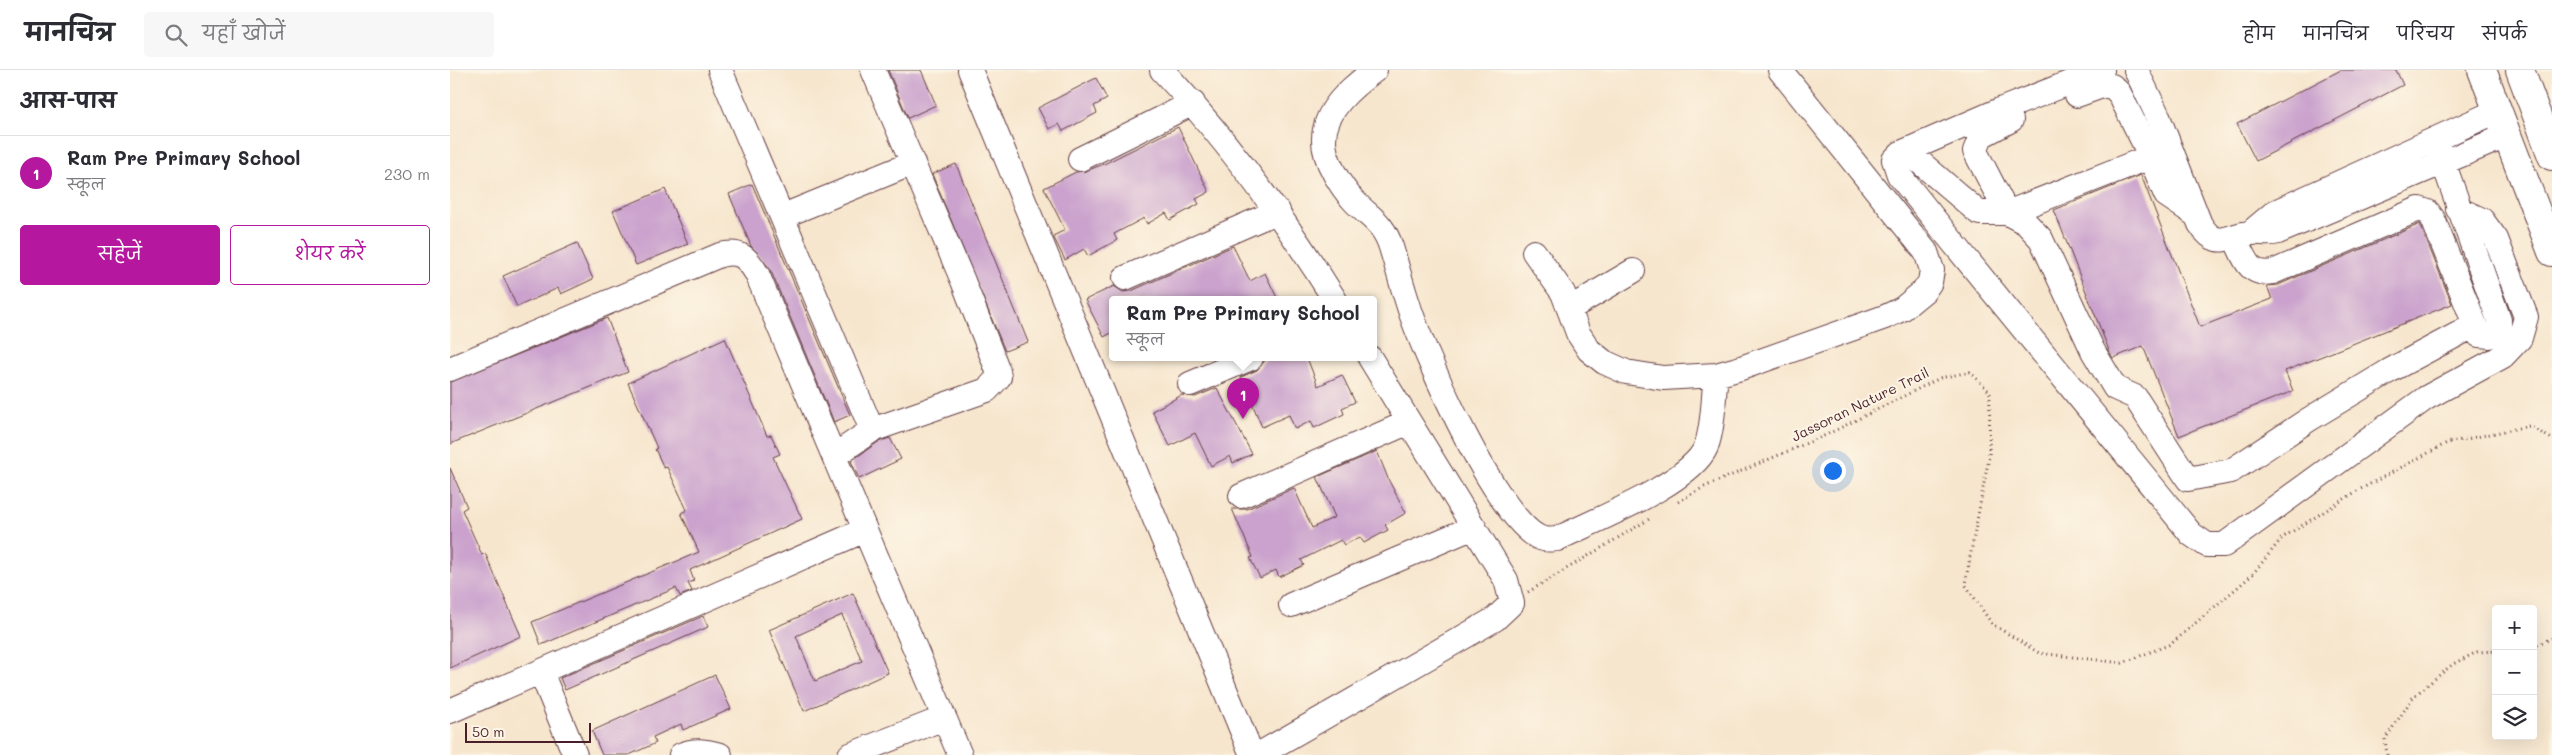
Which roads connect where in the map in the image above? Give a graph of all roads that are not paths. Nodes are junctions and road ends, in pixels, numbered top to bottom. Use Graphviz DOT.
graph roads {
  1 [pos="720,70"];
  2 [pos="873,70"];
  3 [pos="970,70"];
  4 [pos="1162,70"];
  5 [pos="1376,70"];
  6 [pos="1780,70"];
  7 [pos="2102,70"];
  8 [pos="2136,70"];
  9 [pos="2482,70"];
  10 [pos="2520,70"];
  11 [pos="2075,75"];
  12 [pos="1193,103"];
  13 [pos="2502,123"];
  14 [pos="2435,139"];
  15 [pos="1907,151"];
  16 [pos="2552,156"];
  17 [pos="2150,157"];
  18 [pos="1080,159"];
  19 [pos="2443,162"];
  20 [pos="913,163"];
  21 [pos="2458,209"];
  22 [pos="1278,211"];
  23 [pos="2007,212"];
  24 [pos="2196,215"];
  25 [pos="783,216"];
  26 [pos="2243,235"];
  27 [pos="1534,252"];
  28 [pos="2552,252"];
  29 [pos="1633,271"];
  30 [pos="1125,278"];
  31 [pos="1332,296"];
  32 [pos="1569,308"];
  33 [pos="2475,325"];
  34 [pos="1244,361"];
  35 [pos="1372,361"];
  36 [pos="450,369"];
  37 [pos="1716,374"];
  38 [pos="1190,384"];
  39 [pos="1409,422"];
  40 [pos="872,430"];
  41 [pos="834,456"];
  42 [pos="1240,496"];
  43 [pos="1474,527"];
  44 [pos="865,530"];
  45 [pos="1291,605"];
  46 [pos="541,672"];
  47 [pos="450,711"];
  48 [pos="944,718"];
  49 [pos="575,755"];
  50 [pos="680,755"];
  51 [pos="720,755"];
  52 [pos="850,755"];
  53 [pos="960,755"];
  54 [pos="1252,755"];
  55 [pos="1258,755"];
  1 -- 25 [label="street"];
  2 -- 20 [label="street"];
  3 -- 54 [label="street"];
  4 -- 12 [label="street"];
  5 -- 37 [label="street"];
  6 -- 37 [label="street"];
  7 -- 11 [label="street"];
  8 -- 24 [label="street"];
  9 -- 13 [label="main road"];
  10 -- 16 [label="main road"];
  11 -- 15 [label="street"];
  12 -- 18 [label="street"];
  12 -- 22 [label="street"];
  13 -- 14 [label="street"];
  13 -- 19 [label="street"];
  13 -- 28 [label="main road"];
  14 -- 19 [label="street"];
  14 -- 26 [label="street"];
  15 -- 21 [label="street"];
  15 -- 23 [label="street"];
  17 -- 23 [label="street"];
  17 -- 23 [label="street"];
  17 -- 24 [label="street"];
  19 -- 21 [label="street"];
  19 -- 26 [label="street"];
  20 -- 25 [label="street"];
  20 -- 40 [label="street"];
  21 -- 33 [label="street"];
  22 -- 30 [label="street"];
  22 -- 31 [label="street"];
  23 -- 33 [label="street"];
  24 -- 26 [label="street"];
  25 -- 40 [label="street"];
  26 -- 33 [label="street"];
  27 -- 32 [label="street"];
  29 -- 32 [label="street"];
  32 -- 37 [label="street"];
  34 -- 38 [label="street"];
  35 -- 39 [label="street"];
  36 -- 41 [label="street"];
  39 -- 42 [label="street"];
  39 -- 43 [label="street"];
  40 -- 41 [label="street"];
  41 -- 44 [label="street"];
  43 -- 45 [label="street"];
  43 -- 55 [label="street"];
  44 -- 46 [label="street"];
  44 -- 48 [label="street"];
  46 -- 47 [label="street"];
  46 -- 49 [label="street"];
  48 -- 52 [label="street"];
  48 -- 53 [label="street"];
  50 -- 51 [label="street"];
}
